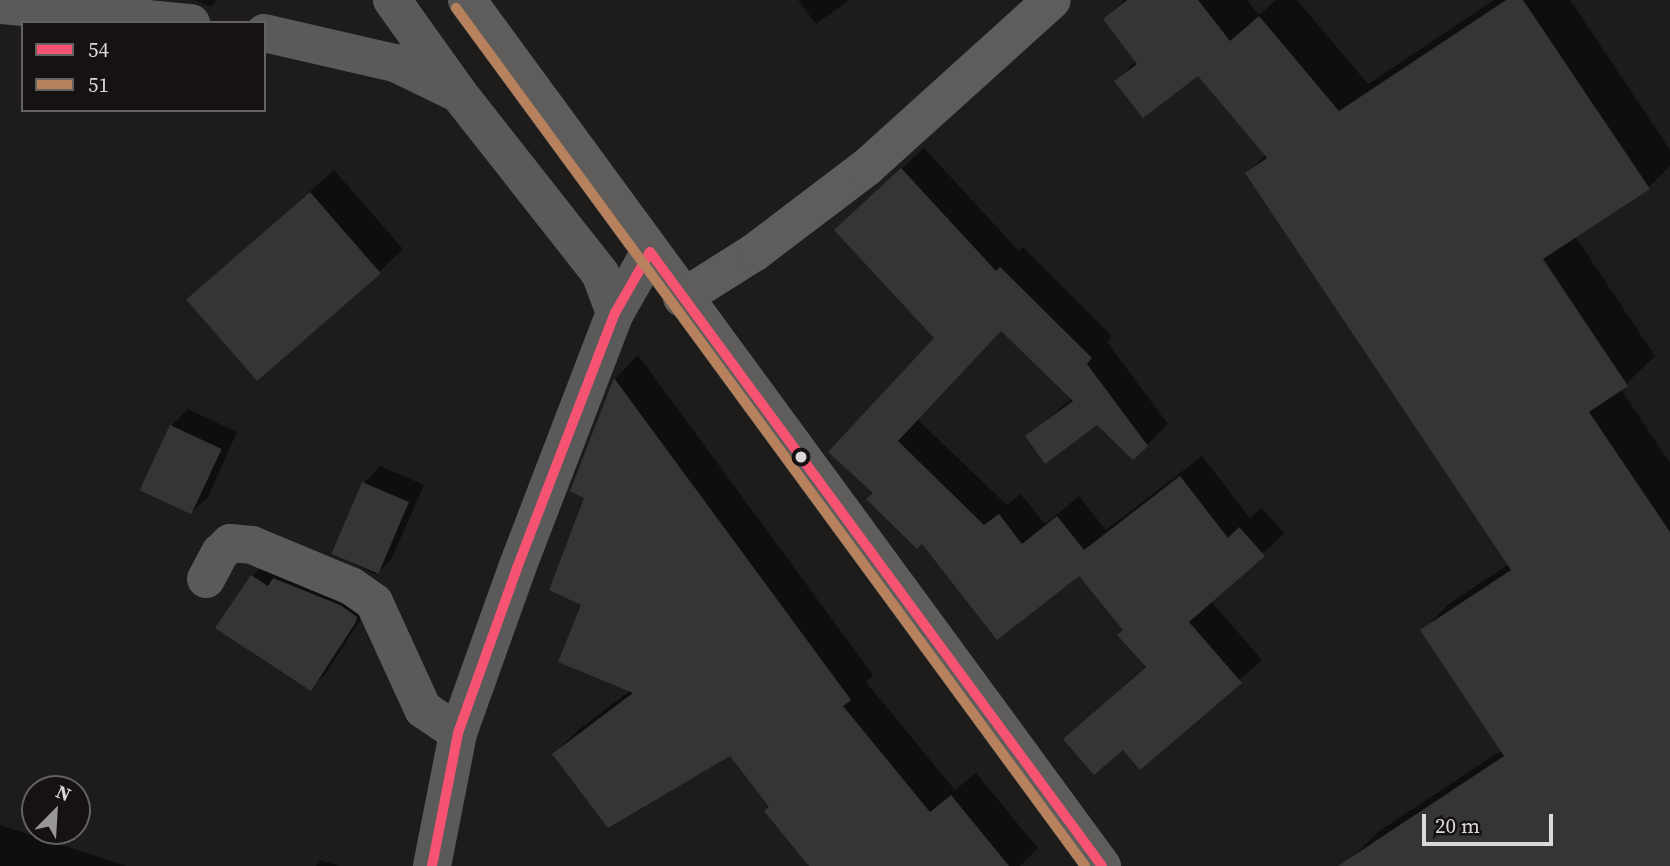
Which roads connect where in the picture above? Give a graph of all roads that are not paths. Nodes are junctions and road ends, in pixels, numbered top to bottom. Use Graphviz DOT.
graph roads {
  1 [pos="392,0"];
  2 [pos="467,0"];
  3 [pos="1052,0"];
  4 [pos="0,5"];
  5 [pos="170,21"];
  6 [pos="266,33"];
  7 [pos="459,94"];
  8 [pos="650,252"];
  9 [pos="682,298"];
  10 [pos="615,313"];
  11 [pos="206,579"];
  12 [pos="458,733"];
  13 [pos="432,866"];
  14 [pos="1102,866"];
  1 -- 7 [label="street"];
  2 -- 8 [label="main road"];
  3 -- 9 [label="main road"];
  4 -- 5 [label="street"];
  6 -- 7 [label="street"];
  7 -- 10 [label="street"];
  8 -- 9 [label="main road"];
  8 -- 10 [label="street"];
  9 -- 14 [label="main road"];
  10 -- 12 [label="street"];
  11 -- 12 [label="street"];
  12 -- 13 [label="street"];
}
